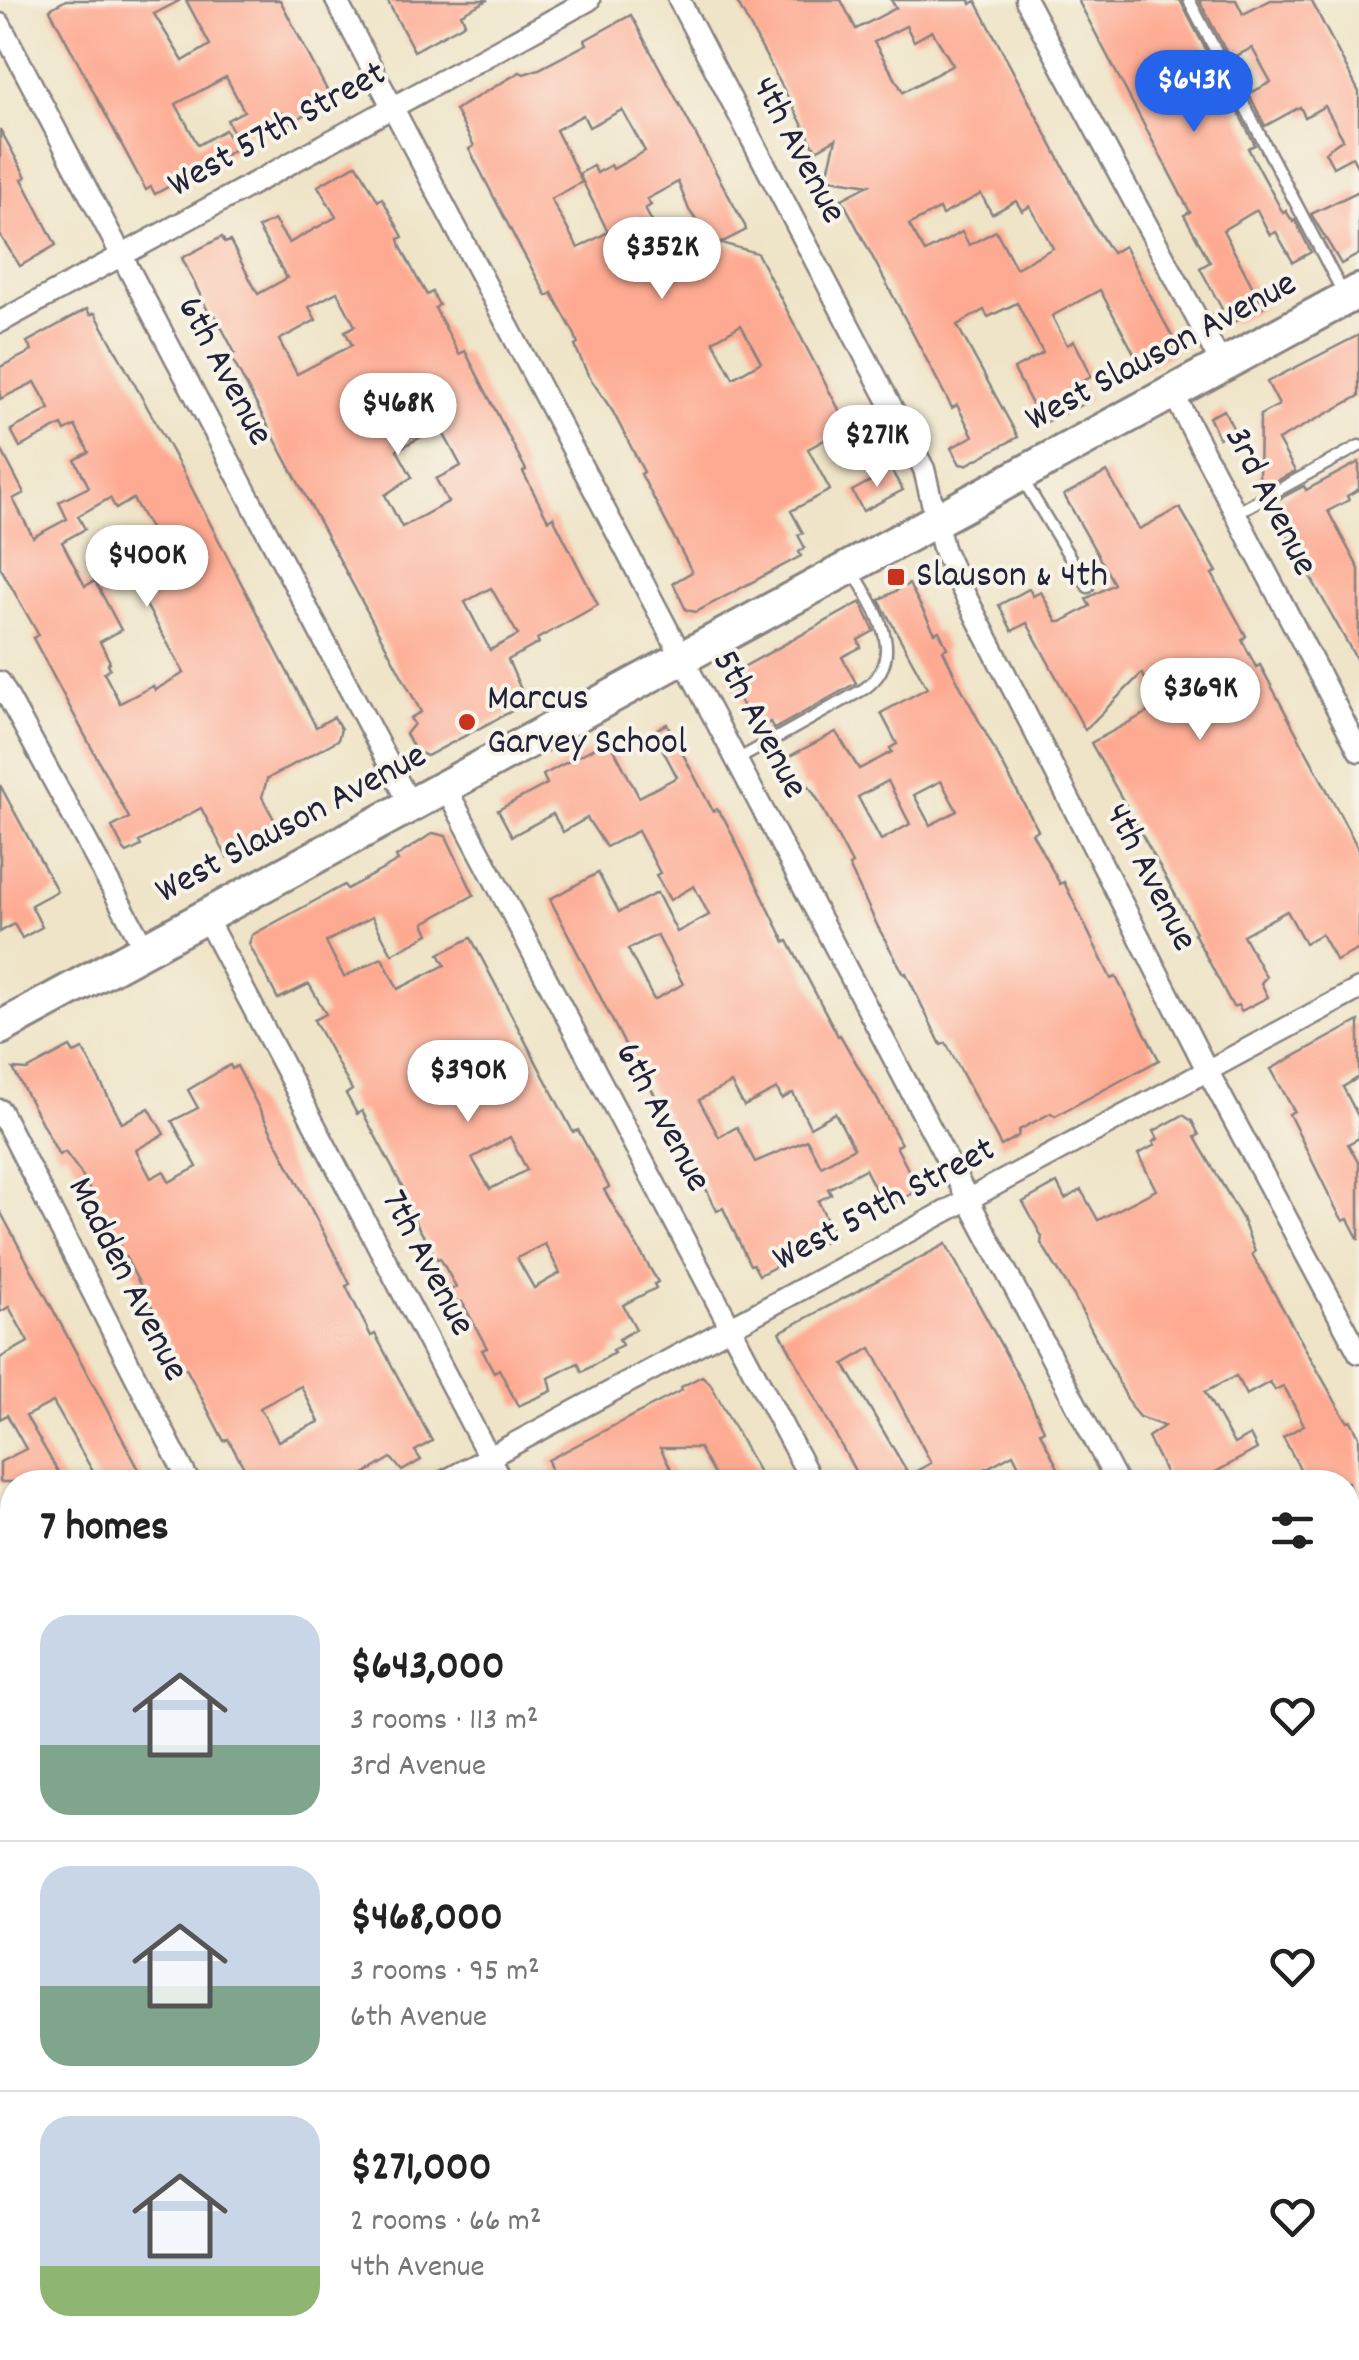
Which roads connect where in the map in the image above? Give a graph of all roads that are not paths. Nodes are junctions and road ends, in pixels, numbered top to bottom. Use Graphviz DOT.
graph roads {
  1 [pos="336,0"];
  2 [pos="589,0"];
  3 [pos="679,0"];
  4 [pos="1026,0"];
  5 [pos="1189,0"];
  6 [pos="0,24"];
  7 [pos="393,108"];
  8 [pos="122,256"];
  9 [pos="1352,295"];
  10 [pos="0,322"];
  11 [pos="1222,365"];
  12 [pos="1172,391"];
  13 [pos="1359,446"];
  14 [pos="1020,475"];
  15 [pos="1236,514"];
  16 [pos="937,520"];
  17 [pos="850,567"];
  18 [pos="1088,588"];
  19 [pos="684,658"];
  20 [pos="0,682"];
  21 [pos="1359,751"];
  22 [pos="737,760"];
  23 [pos="446,788"];
  24 [pos="411,806"];
  25 [pos="206,918"];
  26 [pos="145,950"];
  27 [pos="1359,988"];
  28 [pos="0,1028"];
  29 [pos="1207,1070"];
  30 [pos="0,1110"];
  31 [pos="968,1201"];
  32 [pos="732,1328"];
  33 [pos="1359,1353"];
  34 [pos="488,1457"];
  35 [pos="184,1470"];
  36 [pos="465,1470"];
  37 [pos="495,1470"];
  38 [pos="806,1470"];
  39 [pos="1111,1470"];
  1 -- 7 [label="street, 5th Avenue"];
  2 -- 7 [label="street, West 57th Street"];
  3 -- 16 [label="street, 4th Avenue"];
  4 -- 11 [label="street"];
  5 -- 9 [label="lane"];
  6 -- 8 [label="street, 6th Avenue"];
  7 -- 8 [label="street, West 57th Street"];
  7 -- 19 [label="street, 5th Avenue"];
  8 -- 10 [label="street, West 57th Street"];
  8 -- 24 [label="street, 6th Avenue"];
  9 -- 11 [label="main road, West Slauson Avenue"];
  11 -- 12 [label="main road, West Slauson Avenue"];
  12 -- 14 [label="main road, West Slauson Avenue"];
  12 -- 15 [label="street, 3rd Avenue"];
  13 -- 15 [label="lane"];
  14 -- 16 [label="main road, West Slauson Avenue"];
  14 -- 18 [label="lane"];
  15 -- 21 [label="street, 3rd Avenue"];
  16 -- 17 [label="main road, West Slauson Avenue"];
  16 -- 29 [label="street, 4th Avenue"];
  17 -- 19 [label="main road, West Slauson Avenue"];
  17 -- 22 [label="lane"];
  19 -- 22 [label="street, 5th Avenue"];
  19 -- 23 [label="main road, West Slauson Avenue"];
  20 -- 26 [label="street"];
  22 -- 31 [label="street, 5th Avenue"];
  23 -- 24 [label="main road, West Slauson Avenue"];
  23 -- 32 [label="street, 6th Avenue"];
  24 -- 25 [label="main road, West Slauson Avenue"];
  25 -- 26 [label="main road, West Slauson Avenue"];
  25 -- 34 [label="street, 7th Avenue"];
  26 -- 28 [label="main road, West Slauson Avenue"];
  27 -- 29 [label="street, West 59th Street"];
  29 -- 31 [label="street, West 59th Street"];
  29 -- 33 [label="street, 4th Avenue"];
  30 -- 35 [label="street, Madden Avenue"];
  31 -- 32 [label="street, West 59th Street"];
  31 -- 39 [label="street, 5th Avenue"];
  32 -- 34 [label="street, West 59th Street"];
  32 -- 38 [label="street, 6th Avenue"];
  34 -- 36 [label="street, West 59th Street"];
  34 -- 37 [label="street, 7th Avenue"];
}
